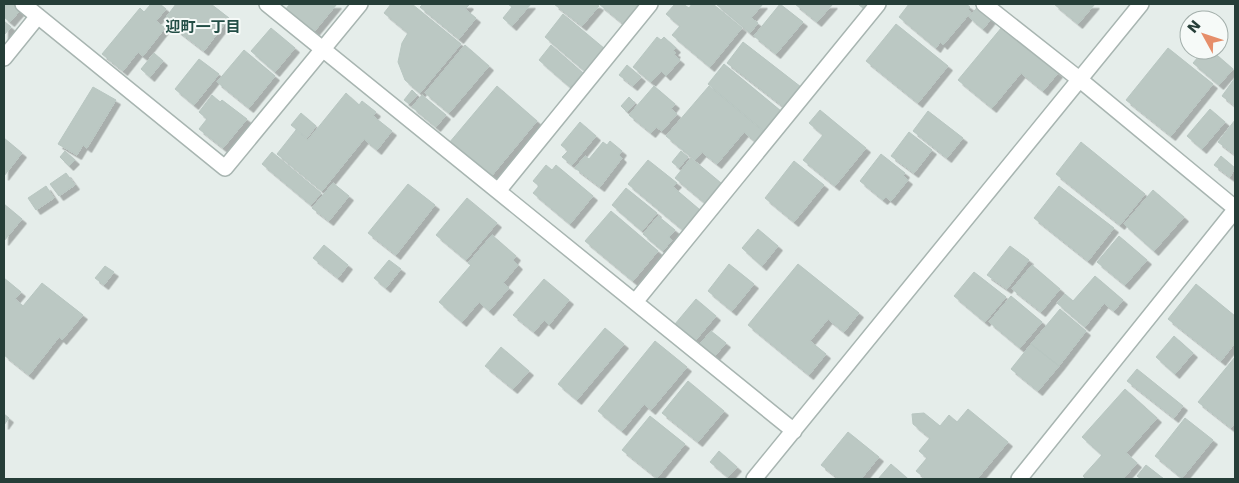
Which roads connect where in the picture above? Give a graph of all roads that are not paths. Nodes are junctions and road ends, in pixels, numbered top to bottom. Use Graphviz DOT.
graph roads {
  1 [pos="23,4"];
  2 [pos="267,4"];
  3 [pos="360,4"];
  4 [pos="650,4"];
  5 [pos="878,4"];
  6 [pos="984,4"];
  7 [pos="1141,4"];
  8 [pos="38,16"];
  9 [pos="323,50"];
  10 [pos="4,58"];
  11 [pos="1079,79"];
  12 [pos="498,191"];
  13 [pos="1235,209"];
  14 [pos="635,302"];
  15 [pos="794,431"];
  16 [pos="754,479"];
  17 [pos="1019,479"];
  1 -- 8 [label="street"];
  2 -- 9 [label="street"];
  3 -- 9 [label="street"];
  4 -- 12 [label="street"];
  5 -- 14 [label="street"];
  6 -- 11 [label="street"];
  7 -- 11 [label="street"];
  8 -- 9 [label="street"];
  8 -- 10 [label="street"];
  9 -- 12 [label="street"];
  11 -- 13 [label="street"];
  11 -- 15 [label="street"];
  12 -- 14 [label="street"];
  13 -- 17 [label="street"];
  14 -- 15 [label="street"];
  15 -- 16 [label="street"];
}
